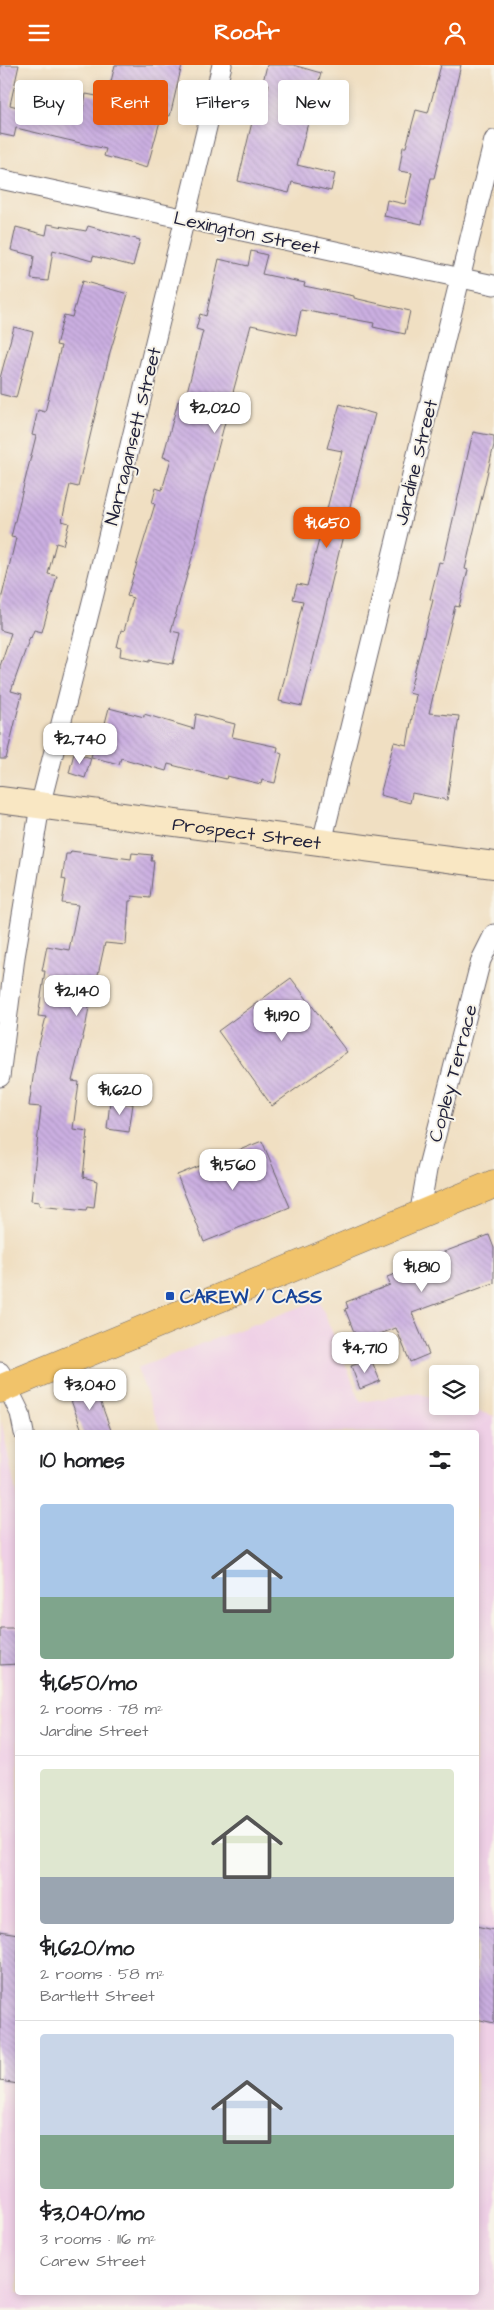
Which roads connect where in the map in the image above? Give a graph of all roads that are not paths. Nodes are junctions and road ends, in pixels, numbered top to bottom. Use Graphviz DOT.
graph roads {
  1 [pos="222,65"];
  2 [pos="494,140"];
  3 [pos="0,179"];
  4 [pos="184,220"];
  5 [pos="459,277"];
  6 [pos="494,285"];
  7 [pos="0,800"];
  8 [pos="40,806"];
  9 [pos="322,842"];
  10 [pos="494,865"];
  11 [pos="494,934"];
  12 [pos="0,1077"];
  13 [pos="494,1184"];
  14 [pos="418,1216"];
  15 [pos="3,1382"];
  16 [pos="23,1430"];
  1 -- 4 [label="street, Narragansett Street"];
  2 -- 5 [label="street, Jardine Street"];
  3 -- 4 [label="street, Lexington Street"];
  4 -- 5 [label="street, Lexington Street"];
  4 -- 8 [label="street, Narragansett Street"];
  5 -- 6 [label="street, Lexington Street"];
  5 -- 9 [label="street, Jardine Street"];
  7 -- 8 [label="main road, Prospect Street"];
  8 -- 9 [label="main road, Prospect Street"];
  8 -- 12 [label="street, Narragansett Street"];
  9 -- 10 [label="main road, Prospect Street"];
  11 -- 14 [label="street, Copley Terrace"];
  13 -- 14 [label="main road"];
  14 -- 15 [label="main road"];
  15 -- 16 [label="street"];
}
